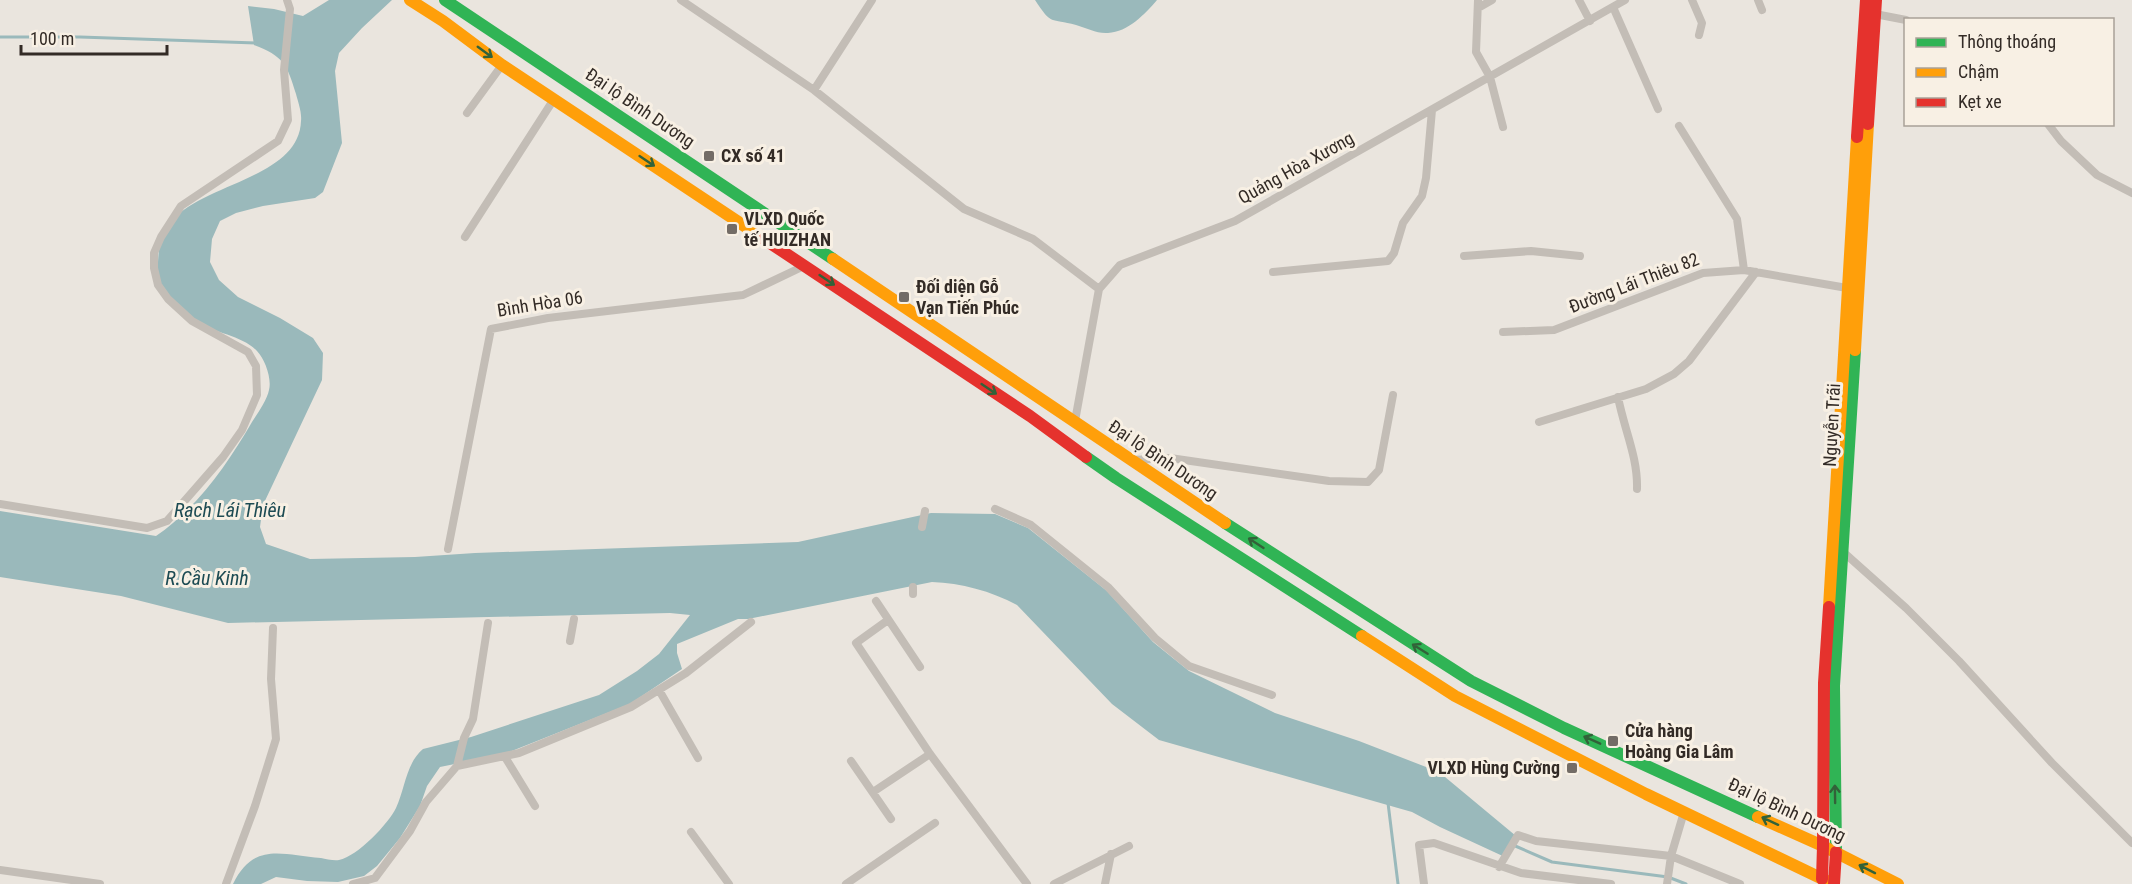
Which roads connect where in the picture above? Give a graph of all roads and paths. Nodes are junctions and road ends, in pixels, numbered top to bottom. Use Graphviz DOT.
graph roads {
  1 [pos="410,0"];
  2 [pos="681,0"];
  3 [pos="873,0"];
  4 [pos="1492,0"];
  5 [pos="1579,0"];
  6 [pos="1625,0"];
  7 [pos="1692,0"];
  8 [pos="1758,0"];
  9 [pos="1866,0"];
  10 [pos="1876,0"];
  11 [pos="446,1"];
  12 [pos="1478,4"];
  13 [pos="288,5"];
  14 [pos="1613,7"];
  15 [pos="1762,10"];
  16 [pos="1875,14"];
  17 [pos="1904,20"];
  18 [pos="1590,21"];
  19 [pos="1699,34"];
  20 [pos="502,65"];
  21 [pos="1490,77"];
  22 [pos="1865,78"];
  23 [pos="814,90"];
  24 [pos="554,99"];
  25 [pos="1658,109"];
  26 [pos="1432,110"];
  27 [pos="467,113"];
  28 [pos="629,122"];
  29 [pos="1679,126"];
  30 [pos="2050,126"];
  31 [pos="1503,127"];
  32 [pos="617,141"];
  33 [pos="2132,193"];
  34 [pos="791,231"];
  35 [pos="465,237"];
  36 [pos="780,250"];
  37 [pos="1464,256"];
  38 [pos="1580,256"];
  39 [pos="804,266"];
  40 [pos="1744,270"];
  41 [pos="1273,272"];
  42 [pos="1756,272"];
  43 [pos="1847,288"];
  44 [pos="1099,289"];
  45 [pos="1503,332"];
  46 [pos="1849,366"];
  47 [pos="1393,394"];
  48 [pos="1618,397"];
  49 [pos="1075,421"];
  50 [pos="1539,422"];
  51 [pos="1130,460"];
  52 [pos="1116,478"];
  53 [pos="1637,489"];
  54 [pos="0,504"];
  55 [pos="995,509"];
  56 [pos="925,511"];
  57 [pos="922,527"];
  58 [pos="1834,544"];
  59 [pos="448,546"];
  60 [pos="1844,552"];
  61 [pos="876,601"];
  62 [pos="574,619"];
  63 [pos="888,620"];
  64 [pos="751,622"];
  65 [pos="488,623"];
  66 [pos="273,628"];
  67 [pos="570,641"];
  68 [pos="920,667"];
  69 [pos="658,690"];
  70 [pos="1272,694"];
  71 [pos="930,754"];
  72 [pos="506,757"];
  73 [pos="698,758"];
  74 [pos="851,761"];
  75 [pos="457,766"];
  76 [pos="873,792"];
  77 [pos="535,806"];
  78 [pos="1684,812"];
  79 [pos="891,819"];
  80 [pos="935,823"];
  81 [pos="691,832"];
  82 [pos="2132,843"];
  83 [pos="1129,846"];
  84 [pos="1823,846"];
  85 [pos="1836,852"];
  86 [pos="1111,854"];
  87 [pos="1671,856"];
  88 [pos="1499,867"];
  89 [pos="0,870"];
  90 [pos="378,881"];
  91 [pos="1824,883"];
  92 [pos="100,884"];
  93 [pos="226,884"];
  94 [pos="353,884"];
  95 [pos="729,884"];
  96 [pos="846,884"];
  97 [pos="1027,884"];
  98 [pos="1054,884"];
  99 [pos="1105,884"];
  100 [pos="1424,884"];
  101 [pos="1611,884"];
  102 [pos="1667,884"];
  103 [pos="1740,884"];
  104 [pos="1898,884"];
  1 -- 20 [label="main road, one-way"];
  2 -- 23 [label="street"];
  3 -- 23 [label="street"];
  4 -- 12 [label="street"];
  5 -- 18 [label="street"];
  6 -- 14 [label="street, Quảng Hòa Xương"];
  7 -- 19 [label="street"];
  8 -- 15 [label="street"];
  9 -- 22 [label="main road, Nguyễn Trãi"];
  10 -- 16 [label="main road, Nguyễn Trãi"];
  11 -- 28 [label="main road, Đại lộ Bình Dương"];
  12 -- 21 [label="street"];
  13 -- 54 [label="street"];
  14 -- 18 [label="street, Quảng Hòa Xương"];
  14 -- 25 [label="street"];
  16 -- 17 [label="street"];
  16 -- 22 [label="main road, Nguyễn Trãi"];
  18 -- 21 [label="street, Quảng Hòa Xương"];
  20 -- 24 [label="main road"];
  20 -- 27 [label="street"];
  21 -- 26 [label="street, Quảng Hòa Xương"];
  21 -- 31 [label="street"];
  22 -- 43 [label="main road, Nguyễn Trãi"];
  22 -- 46 [label="main road, Nguyễn Trãi"];
  23 -- 44 [label="street"];
  24 -- 32 [label="main road"];
  24 -- 35 [label="street"];
  26 -- 41 [label="street"];
  26 -- 44 [label="street, Quảng Hòa Xương"];
  28 -- 32 [label="main road"];
  28 -- 34 [label="main road, Đại lộ Bình Dương"];
  29 -- 40 [label="street"];
  30 -- 33 [label="street"];
  32 -- 36 [label="main road, one-way"];
  34 -- 36 [label="main road"];
  34 -- 49 [label="main road, Đại lộ Bình Dương"];
  36 -- 39 [label="main road"];
  37 -- 38 [label="street"];
  39 -- 52 [label="main road, one-way"];
  39 -- 59 [label="street, Bình Hòa 06"];
  40 -- 42 [label="street, Đường Lái Thiêu 82"];
  40 -- 45 [label="street, Đường Lái Thiêu 82"];
  42 -- 43 [label="street, Đường Lái Thiêu 82"];
  42 -- 48 [label="street"];
  43 -- 46 [label="main road, Nguyễn Trãi"];
  44 -- 49 [label="street, Quảng Hòa Xương"];
  46 -- 58 [label="main road, Nguyễn Trãi"];
  46 -- 60 [label="main road, Nguyễn Trãi"];
  47 -- 51 [label="street"];
  48 -- 50 [label="street"];
  48 -- 53 [label="street"];
  49 -- 51 [label="main road, Đại lộ Bình Dương"];
  51 -- 52 [label="main road"];
  84 -- 51 [label="main road, Đại lộ Bình Dương, one-way"];
  52 -- 78 [label="main road"];
  55 -- 70 [label="street"];
  56 -- 57 [label="street"];
  58 -- 60 [label="street"];
  58 -- 84 [label="main road, Nguyễn Trãi"];
  60 -- 82 [label="street"];
  85 -- 60 [label="main road, Nguyễn Trãi, one-way"];
  61 -- 63 [label="street"];
  62 -- 67 [label="street"];
  63 -- 68 [label="street"];
  63 -- 71 [label="street"];
  64 -- 69 [label="street"];
  65 -- 75 [label="street"];
  66 -- 93 [label="street"];
  69 -- 72 [label="street"];
  69 -- 73 [label="street"];
  71 -- 76 [label="street"];
  71 -- 97 [label="street"];
  72 -- 75 [label="street"];
  72 -- 77 [label="street"];
  74 -- 76 [label="street"];
  75 -- 90 [label="street"];
  76 -- 79 [label="street"];
  78 -- 87 [label="street"];
  78 -- 91 [label="main road"];
  80 -- 96 [label="street"];
  81 -- 95 [label="street"];
  83 -- 86 [label="street"];
  84 -- 85 [label="main road, Đại lộ Bình Dương"];
  84 -- 91 [label="main road, Nguyễn Trãi"];
  85 -- 91 [label="main road, Nguyễn Trãi"];
  104 -- 85 [label="main road, Đại lộ Bình Dương, one-way"];
  86 -- 98 [label="street"];
  86 -- 99 [label="street"];
  87 -- 88 [label="street"];
  87 -- 102 [label="street"];
  87 -- 103 [label="street"];
  88 -- 100 [label="street"];
  88 -- 101 [label="street"];
  89 -- 92 [label="street"];
  90 -- 94 [label="street"];
}
